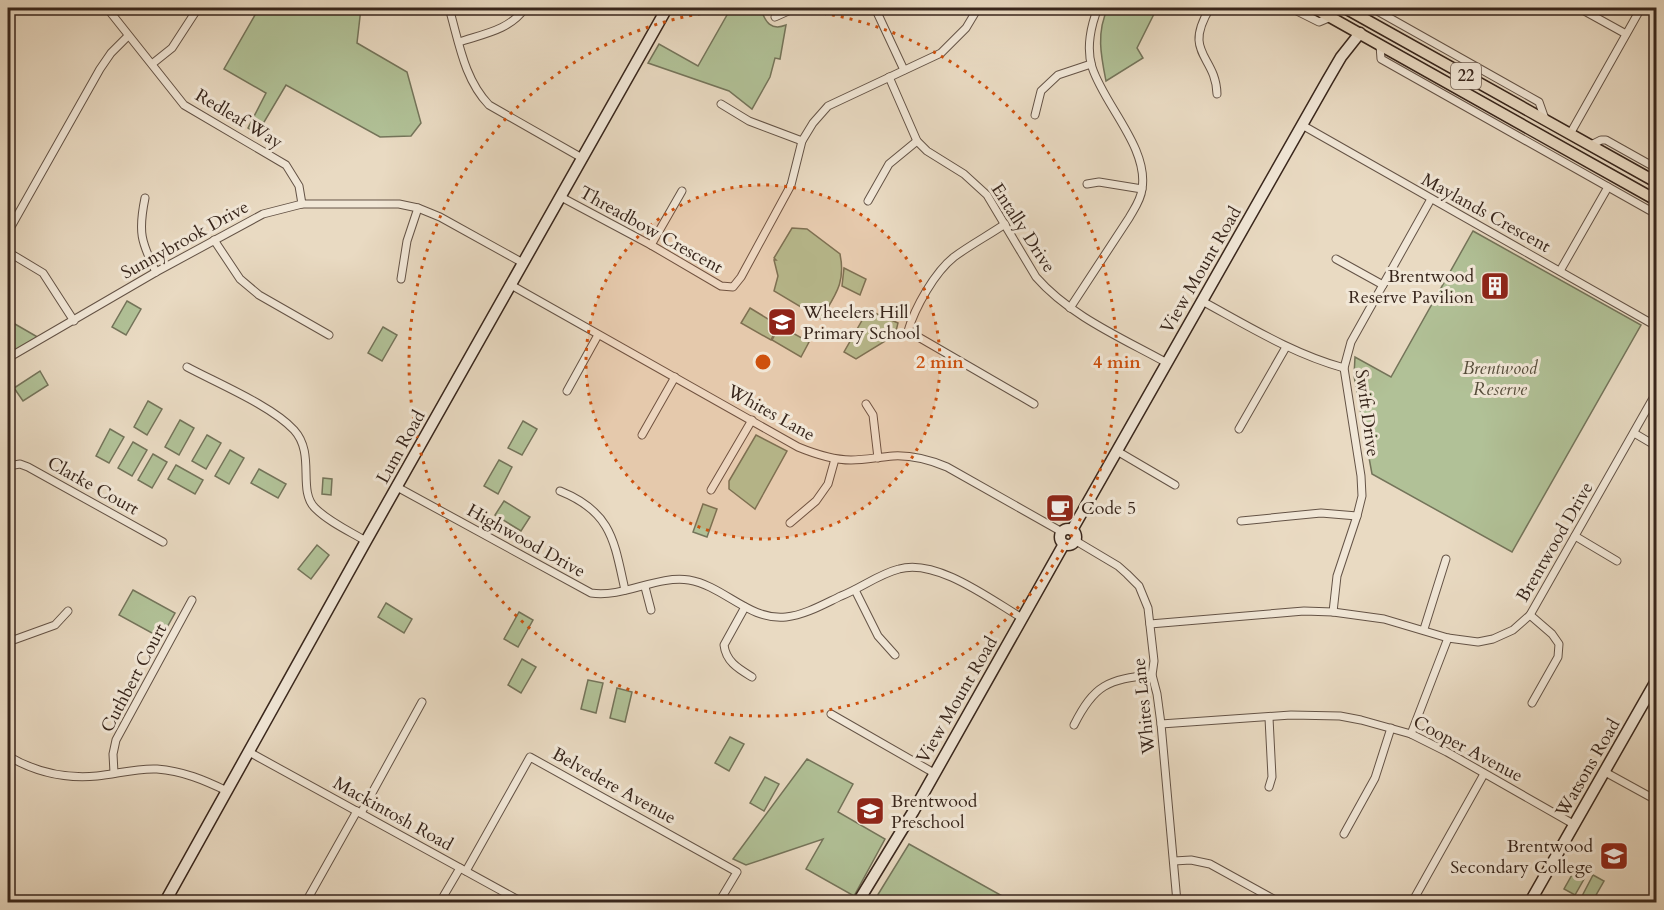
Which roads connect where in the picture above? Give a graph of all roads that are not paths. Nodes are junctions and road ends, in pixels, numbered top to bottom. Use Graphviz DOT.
graph roads {
  1 [pos="107,8"];
  2 [pos="198,8"];
  3 [pos="448,8"];
  4 [pos="525,8"];
  5 [pos="667,8"];
  6 [pos="795,8"];
  7 [pos="874,8"];
  8 [pos="978,8"];
  9 [pos="1098,8"];
  10 [pos="1210,8"];
  11 [pos="1292,8"];
  12 [pos="1314,8"];
  13 [pos="1345,8"];
  14 [pos="1372,8"];
  15 [pos="1579,8"];
  16 [pos="1641,8"];
  17 [pos="775,17"];
  18 [pos="1330,17"];
  19 [pos="1362,18"];
  20 [pos="1344,25"];
  21 [pos="1360,33"];
  22 [pos="1416,33"];
  23 [pos="1626,34"];
  24 [pos="128,36"];
  25 [pos="459,42"];
  26 [pos="1410,44"];
  27 [pos="1380,45"];
  28 [pos="1341,57"];
  29 [pos="152,64"];
  30 [pos="1091,64"];
  31 [pos="904,70"];
  32 [pos="889,77"];
  33 [pos="1217,94"];
  34 [pos="721,104"];
  35 [pos="1035,115"];
  36 [pos="1545,120"];
  37 [pos="1302,125"];
  38 [pos="1570,134"];
  39 [pos="802,141"];
  40 [pos="917,141"];
  41 [pos="1591,146"];
  42 [pos="1562,148"];
  43 [pos="582,158"];
  44 [pos="1656,168"];
  45 [pos="1656,182"];
  46 [pos="1086,184"];
  47 [pos="1608,188"];
  48 [pos="1142,189"];
  49 [pos="682,191"];
  50 [pos="561,197"];
  51 [pos="145,198"];
  52 [pos="1431,199"];
  53 [pos="1656,200"];
  54 [pos="868,201"];
  55 [pos="302,204"];
  56 [pos="417,208"];
  57 [pos="1656,214"];
  58 [pos="1005,224"];
  59 [pos="8,232"];
  60 [pos="214,240"];
  61 [pos="651,245"];
  62 [pos="8,252"];
  63 [pos="1336,259"];
  64 [pos="523,263"];
  65 [pos="1560,271"];
  66 [pos="156,272"];
  67 [pos="401,279"];
  68 [pos="511,285"];
  69 [pos="1383,285"];
  70 [pos="1202,301"];
  71 [pos="1070,308"];
  72 [pos="74,321"];
  73 [pos="1656,326"];
  74 [pos="329,335"];
  75 [pos="598,335"];
  76 [pos="1286,347"];
  77 [pos="8,358"];
  78 [pos="1167,363"];
  79 [pos="187,367"];
  80 [pos="1344,368"];
  81 [pos="675,377"];
  82 [pos="567,390"];
  83 [pos="1656,393"];
  84 [pos="866,404"];
  85 [pos="1034,404"];
  86 [pos="752,420"];
  87 [pos="1239,429"];
  88 [pos="1634,433"];
  89 [pos="642,435"];
  90 [pos="1656,447"];
  91 [pos="1117,451"];
  92 [pos="878,458"];
  93 [pos="835,459"];
  94 [pos="8,466"];
  95 [pos="1175,485"];
  96 [pos="398,487"];
  97 [pos="711,490"];
  98 [pos="560,491"];
  99 [pos="1358,516"];
  100 [pos="1242,521"];
  101 [pos="790,522"];
  102 [pos="1070,534"];
  103 [pos="1575,536"];
  104 [pos="366,541"];
  105 [pos="163,542"];
  106 [pos="1446,559"];
  107 [pos="1617,561"];
  108 [pos="645,587"];
  109 [pos="625,590"];
  110 [pos="855,590"];
  111 [pos="192,600"];
  112 [pos="745,607"];
  113 [pos="651,610"];
  114 [pos="68,611"];
  115 [pos="1333,612"];
  116 [pos="1530,615"];
  117 [pos="1022,618"];
  118 [pos="1150,624"];
  119 [pos="1424,629"];
  120 [pos="1448,638"];
  121 [pos="8,642"];
  122 [pos="895,656"];
  123 [pos="1152,675"];
  124 [pos="752,677"];
  125 [pos="1656,681"];
  126 [pos="422,702"];
  127 [pos="1532,703"];
  128 [pos="831,714"];
  129 [pos="1269,718"];
  130 [pos="1161,724"];
  131 [pos="1074,725"];
  132 [pos="1391,728"];
  133 [pos="1411,734"];
  134 [pos="249,752"];
  135 [pos="8,756"];
  136 [pos="1605,772"];
  137 [pos="114,773"];
  138 [pos="934,773"];
  139 [pos="1485,774"];
  140 [pos="1269,787"];
  141 [pos="227,791"];
  142 [pos="1656,800"];
  143 [pos="359,812"];
  144 [pos="1575,825"];
  145 [pos="1344,834"];
  146 [pos="1174,861"];
  147 [pos="463,869"];
  148 [pos="307,900"];
  149 [pos="165,903"];
  150 [pos="440,903"];
  151 [pos="522,903"];
  152 [pos="719,903"];
  153 [pos="858,903"];
  154 [pos="1177,903"];
  155 [pos="1279,903"];
  156 [pos="1409,903"];
  157 [pos="1530,903"];
  1 -- 24 [label="street, Redleaf Way"];
  2 -- 29 [label="street"];
  3 -- 25 [label="street"];
  4 -- 25 [label="street"];
  5 -- 43 [label="street, Lum Road"];
  6 -- 17 [label="street"];
  7 -- 31 [label="street"];
  8 -- 31 [label="street, Threadbow Crescent"];
  9 -- 30 [label="street"];
  10 -- 33 [label="street"];
  11 -- 18 [label="street"];
  12 -- 18 [label="main road, 22"];
  13 -- 19 [label="main road, 22"];
  14 -- 22 [label="street"];
  15 -- 23 [label="street"];
  16 -- 23 [label="street"];
  18 -- 20 [label="main road, 22"];
  19 -- 21 [label="main road"];
  19 -- 26 [label="main road, 22"];
  20 -- 21 [label="main road, 22"];
  20 -- 28 [label="street, View Mount Road"];
  21 -- 27 [label="main road, 22"];
  21 -- 28 [label="street, View Mount Road"];
  22 -- 26 [label="street"];
  22 -- 36 [label="street"];
  23 -- 38 [label="street"];
  24 -- 29 [label="street, Redleaf Way"];
  24 -- 59 [label="street"];
  25 -- 43 [label="street"];
  26 -- 36 [label="main road, 22"];
  27 -- 42 [label="main road, 22"];
  27 -- 47 [label="street"];
  28 -- 37 [label="street, View Mount Road"];
  29 -- 55 [label="street, Redleaf Way"];
  30 -- 35 [label="street"];
  30 -- 48 [label="street"];
  31 -- 32 [label="street, Threadbow Crescent"];
  32 -- 39 [label="street, Threadbow Crescent"];
  32 -- 40 [label="street, Entally Drive"];
  34 -- 39 [label="street"];
  36 -- 38 [label="main road, 22"];
  37 -- 52 [label="street, Maylands Crescent"];
  37 -- 70 [label="street, View Mount Road"];
  38 -- 41 [label="main road, 22"];
  38 -- 42 [label="main road"];
  39 -- 61 [label="street, Threadbow Crescent"];
  40 -- 54 [label="street"];
  40 -- 58 [label="street, Entally Drive"];
  41 -- 44 [label="street"];
  41 -- 45 [label="main road, 22"];
  42 -- 53 [label="main road, 22"];
  43 -- 50 [label="street, Lum Road"];
  46 -- 48 [label="street"];
  47 -- 57 [label="street"];
  47 -- 65 [label="street"];
  48 -- 71 [label="street"];
  49 -- 61 [label="street"];
  50 -- 61 [label="street, Threadbow Crescent"];
  50 -- 64 [label="street, Lum Road"];
  51 -- 66 [label="street"];
  52 -- 65 [label="street, Maylands Crescent"];
  52 -- 69 [label="street, Swift Drive"];
  55 -- 56 [label="street, Sunnybrook Drive"];
  55 -- 60 [label="street, Sunnybrook Drive"];
  56 -- 64 [label="street, Sunnybrook Drive"];
  56 -- 67 [label="street"];
  58 -- 71 [label="street, Entally Drive"];
  58 -- 85 [label="street"];
  60 -- 66 [label="street, Sunnybrook Drive"];
  60 -- 74 [label="street"];
  62 -- 72 [label="street"];
  63 -- 69 [label="street"];
  64 -- 68 [label="street, Lum Road"];
  65 -- 73 [label="street, Maylands Crescent"];
  66 -- 72 [label="street, Sunnybrook Drive"];
  68 -- 75 [label="street, Whites Lane"];
  68 -- 96 [label="street, Lum Road"];
  69 -- 80 [label="street, Swift Drive"];
  70 -- 76 [label="street"];
  70 -- 78 [label="street, View Mount Road"];
  71 -- 78 [label="street, Entally Drive"];
  72 -- 77 [label="street, Sunnybrook Drive"];
  75 -- 81 [label="street, Whites Lane"];
  75 -- 82 [label="street"];
  76 -- 80 [label="street"];
  76 -- 87 [label="street"];
  78 -- 91 [label="street, View Mount Road"];
  79 -- 104 [label="street"];
  80 -- 99 [label="street, Swift Drive"];
  81 -- 86 [label="street, Whites Lane"];
  81 -- 89 [label="street"];
  83 -- 88 [label="street, Brentwood Drive"];
  84 -- 92 [label="street"];
  86 -- 93 [label="street, Whites Lane"];
  86 -- 97 [label="street"];
  88 -- 90 [label="street"];
  88 -- 103 [label="street, Brentwood Drive"];
  91 -- 95 [label="street"];
  91 -- 102 [label="street, View Mount Road"];
  92 -- 93 [label="street, Whites Lane"];
  92 -- 102 [label="street, Whites Lane"];
  93 -- 101 [label="street"];
  94 -- 105 [label="street, Clarke Court"];
  96 -- 104 [label="street, Lum Road"];
  96 -- 109 [label="street, Highwood Drive"];
  98 -- 109 [label="street"];
  99 -- 100 [label="street"];
  99 -- 115 [label="street, Swift Drive"];
  102 -- 117 [label="street, View Mount Road"];
  102 -- 118 [label="street, Whites Lane"];
  103 -- 107 [label="street"];
  103 -- 116 [label="street, Brentwood Drive"];
  104 -- 134 [label="street, Lum Road"];
  106 -- 119 [label="street"];
  108 -- 109 [label="street, Highwood Drive"];
  108 -- 112 [label="street, Highwood Drive"];
  108 -- 113 [label="street"];
  110 -- 112 [label="street, Highwood Drive"];
  110 -- 117 [label="street, Highwood Drive"];
  110 -- 122 [label="street"];
  111 -- 137 [label="street, Cuthbert Court"];
  112 -- 124 [label="street"];
  114 -- 121 [label="street"];
  115 -- 118 [label="street, Brentwood Drive"];
  115 -- 119 [label="street, Brentwood Drive"];
  116 -- 120 [label="street, Brentwood Drive"];
  116 -- 127 [label="street"];
  117 -- 138 [label="street, View Mount Road"];
  118 -- 123 [label="street, Whites Lane"];
  119 -- 120 [label="street, Brentwood Drive"];
  120 -- 133 [label="street"];
  123 -- 130 [label="street, Whites Lane"];
  123 -- 131 [label="street"];
  125 -- 136 [label="street, Watsons Road"];
  126 -- 143 [label="street"];
  128 -- 138 [label="street"];
  129 -- 130 [label="street, Cooper Avenue"];
  129 -- 132 [label="street, Cooper Avenue"];
  129 -- 140 [label="street"];
  130 -- 146 [label="street, Whites Lane"];
  132 -- 133 [label="street, Cooper Avenue"];
  132 -- 145 [label="street"];
  133 -- 139 [label="street, Cooper Avenue"];
  134 -- 141 [label="street, Lum Road"];
  134 -- 143 [label="street, Mackintosh Road"];
  135 -- 137 [label="street"];
  136 -- 142 [label="street"];
  136 -- 144 [label="street, Watsons Road"];
  137 -- 141 [label="street"];
  138 -- 153 [label="street, View Mount Road"];
  139 -- 144 [label="street, Cooper Avenue"];
  139 -- 156 [label="street"];
  141 -- 149 [label="street, Lum Road"];
  143 -- 147 [label="street, Mackintosh Road"];
  143 -- 148 [label="street"];
  144 -- 157 [label="street, Watsons Road"];
  146 -- 154 [label="street, Whites Lane"];
  146 -- 155 [label="street"];
  147 -- 150 [label="street"];
  147 -- 151 [label="street, Mackintosh Road"];
  147 -- 152 [label="street, Belvedere Avenue"];
}
